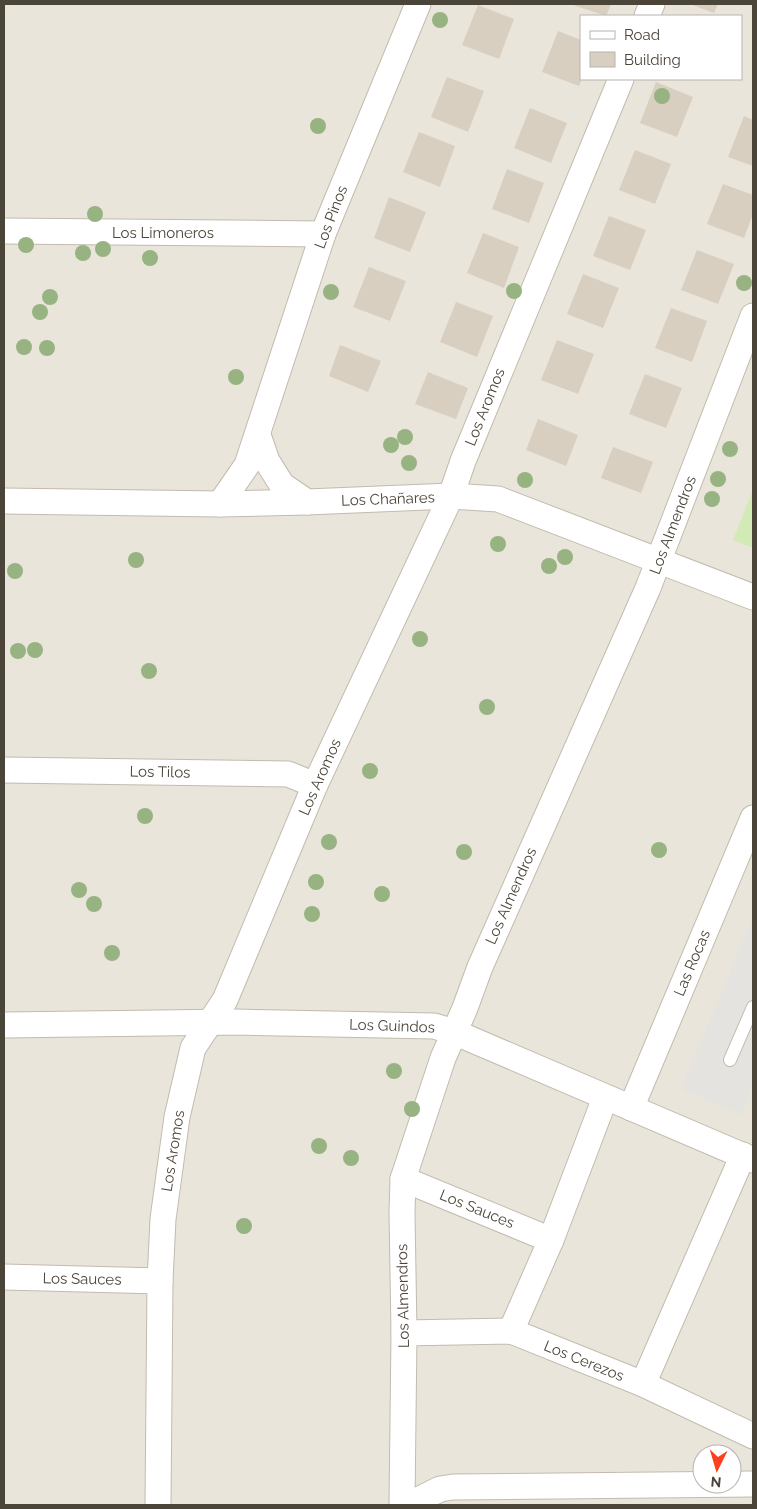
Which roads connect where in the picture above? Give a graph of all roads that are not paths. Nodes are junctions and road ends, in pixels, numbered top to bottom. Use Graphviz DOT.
graph roads {
  1 [pos="418,4"];
  2 [pos="621,80"];
  3 [pos="4,231"];
  4 [pos="322,234"];
  5 [pos="753,316"];
  6 [pos="258,435"];
  7 [pos="451,496"];
  8 [pos="4,501"];
  9 [pos="307,502"];
  10 [pos="220,504"];
  11 [pos="658,561"];
  12 [pos="753,597"];
  13 [pos="4,770"];
  14 [pos="315,785"];
  15 [pos="753,818"];
  16 [pos="753,1006"];
  17 [pos="210,1023"];
  18 [pos="4,1025"];
  19 [pos="454,1032"];
  20 [pos="730,1060"];
  21 [pos="605,1098"];
  22 [pos="631,1108"];
  23 [pos="748,1157"];
  24 [pos="403,1179"];
  25 [pos="551,1240"];
  26 [pos="4,1277"];
  27 [pos="160,1281"];
  28 [pos="511,1332"];
  29 [pos="404,1333"];
  30 [pos="643,1384"];
  31 [pos="753,1436"];
  32 [pos="753,1484"];
  33 [pos="158,1505"];
  34 [pos="402,1505"];
  35 [pos="408,1505"];
  1 -- 4 [label="street, Los Pinos"];
  2 -- 7 [label="street, Los Aromos"];
  3 -- 4 [label="street, Los Limoneros"];
  4 -- 6 [label="street, Los Pinos"];
  5 -- 11 [label="street, Los Almendros"];
  6 -- 9 [label="street"];
  6 -- 10 [label="street, Los Pinos"];
  7 -- 9 [label="street, Los Chañares"];
  7 -- 11 [label="street, Los Chañares"];
  7 -- 14 [label="street, Los Aromos"];
  8 -- 10 [label="street, Los Chañares"];
  9 -- 10 [label="street, Los Chañares"];
  11 -- 12 [label="street, Los Chañares"];
  11 -- 19 [label="street, Los Almendros"];
  13 -- 14 [label="street, Los Tilos"];
  14 -- 17 [label="street, Los Aromos"];
  15 -- 22 [label="street, Las Rocas"];
  16 -- 20 [label="lane"];
  17 -- 18 [label="street, Los Guindos"];
  17 -- 19 [label="street, Los Guindos"];
  17 -- 27 [label="street, Los Aromos"];
  19 -- 21 [label="street, Los Guindos"];
  19 -- 24 [label="street, Los Almendros"];
  21 -- 22 [label="street, Los Guindos"];
  21 -- 25 [label="street"];
  22 -- 23 [label="street, Los Guindos"];
  23 -- 30 [label="street"];
  24 -- 25 [label="street, Los Sauces"];
  24 -- 29 [label="street, Los Almendros"];
  25 -- 28 [label="street"];
  26 -- 27 [label="street, Los Sauces"];
  27 -- 33 [label="street, Los Aromos"];
  28 -- 29 [label="street, Los Cerezos"];
  28 -- 30 [label="street, Los Cerezos"];
  29 -- 34 [label="street, Los Almendros"];
  30 -- 31 [label="street, Los Cerezos"];
  32 -- 35 [label="street"];
}
